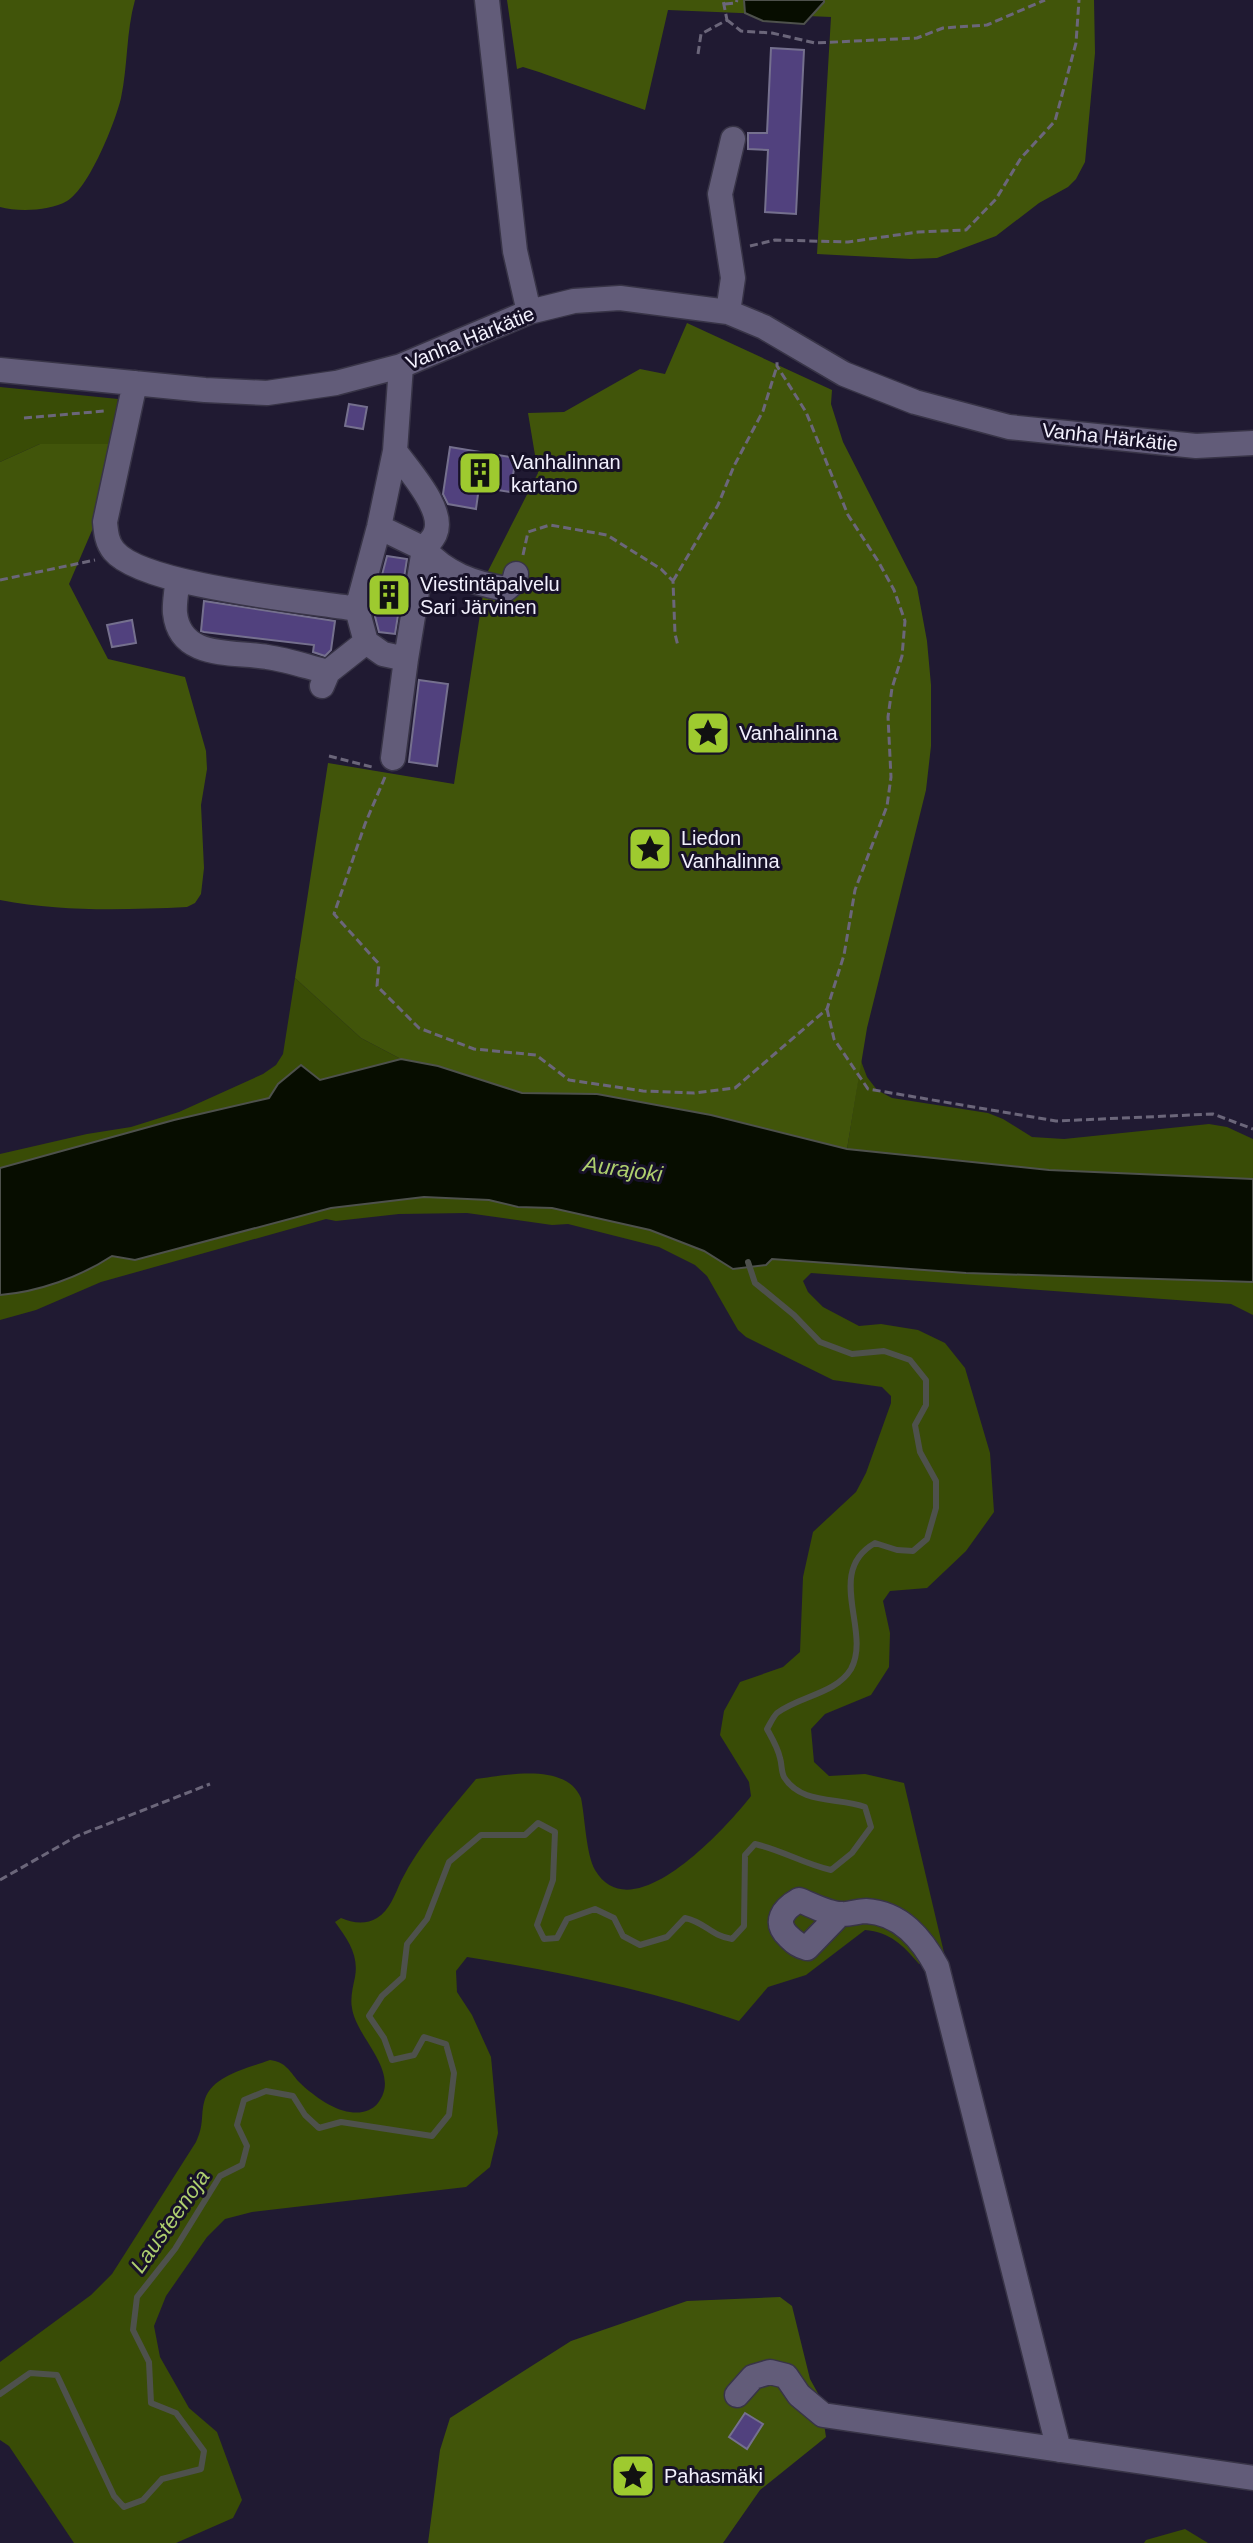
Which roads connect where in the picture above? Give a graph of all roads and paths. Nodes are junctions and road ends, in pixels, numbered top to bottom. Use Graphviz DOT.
graph roads {
  1 [pos="487,0"];
  2 [pos="737,0"];
  3 [pos="1045,0"];
  4 [pos="1079,0"];
  5 [pos="724,2"];
  6 [pos="727,20"];
  7 [pos="698,54"];
  8 [pos="733,139"];
  9 [pos="727,251"];
  10 [pos="529,312"];
  11 [pos="728,312"];
  12 [pos="776,334"];
  13 [pos="401,366"];
  14 [pos="777,366"];
  15 [pos="0,370"];
  16 [pos="135,383"];
  17 [pos="129,409"];
  18 [pos="24,418"];
  19 [pos="1253,443"];
  20 [pos="395,451"];
  21 [pos="379,527"];
  22 [pos="424,549"];
  23 [pos="118,554"];
  24 [pos="516,574"];
  25 [pos="0,580"];
  26 [pos="177,581"];
  27 [pos="673,581"];
  28 [pos="357,609"];
  29 [pos="366,642"];
  30 [pos="678,646"];
  31 [pos="406,659"];
  32 [pos="329,756"];
  33 [pos="390,764"];
  34 [pos="827,1009"];
  35 [pos="1253,1129"];
  36 [pos="210,1784"];
  37 [pos="0,1880"];
  38 [pos="839,1915"];
  39 [pos="737,2395"];
  40 [pos="1059,2450"];
  41 [pos="1253,2478"];
  1 -- 10 [label="street"];
  2 -- 5 [label="path"];
  3 -- 6 [label="path"];
  4 -- 9 [label="path"];
  5 -- 6 [label="path"];
  6 -- 7 [label="path"];
  8 -- 9 [label="street"];
  9 -- 11 [label="street"];
  10 -- 11 [label="street, Vanha Härkätie"];
  10 -- 13 [label="street, Vanha Härkätie"];
  11 -- 12 [label="street, Vanha Härkätie"];
  12 -- 14 [label="path"];
  12 -- 19 [label="street, Vanha Härkätie"];
  13 -- 16 [label="street, Vanha Härkätie"];
  13 -- 20 [label="street"];
  14 -- 27 [label="path"];
  14 -- 34 [label="path"];
  15 -- 16 [label="street, Vanha Härkätie"];
  16 -- 17 [label="street"];
  17 -- 18 [label="path"];
  17 -- 23 [label="street"];
  20 -- 21 [label="street"];
  20 -- 22 [label="street"];
  21 -- 22 [label="street"];
  21 -- 28 [label="street"];
  22 -- 24 [label="street"];
  22 -- 31 [label="street"];
  23 -- 25 [label="path"];
  23 -- 26 [label="street"];
  24 -- 27 [label="path"];
  26 -- 28 [label="street"];
  26 -- 29 [label="street"];
  27 -- 30 [label="path"];
  28 -- 29 [label="street"];
  29 -- 31 [label="street"];
  31 -- 33 [label="street"];
  32 -- 33 [label="path"];
  33 -- 34 [label="path"];
  34 -- 35 [label="path"];
  36 -- 37 [label="path"];
  38 -- 40 [label="street"];
  39 -- 40 [label="street"];
  40 -- 41 [label="street"];
}
